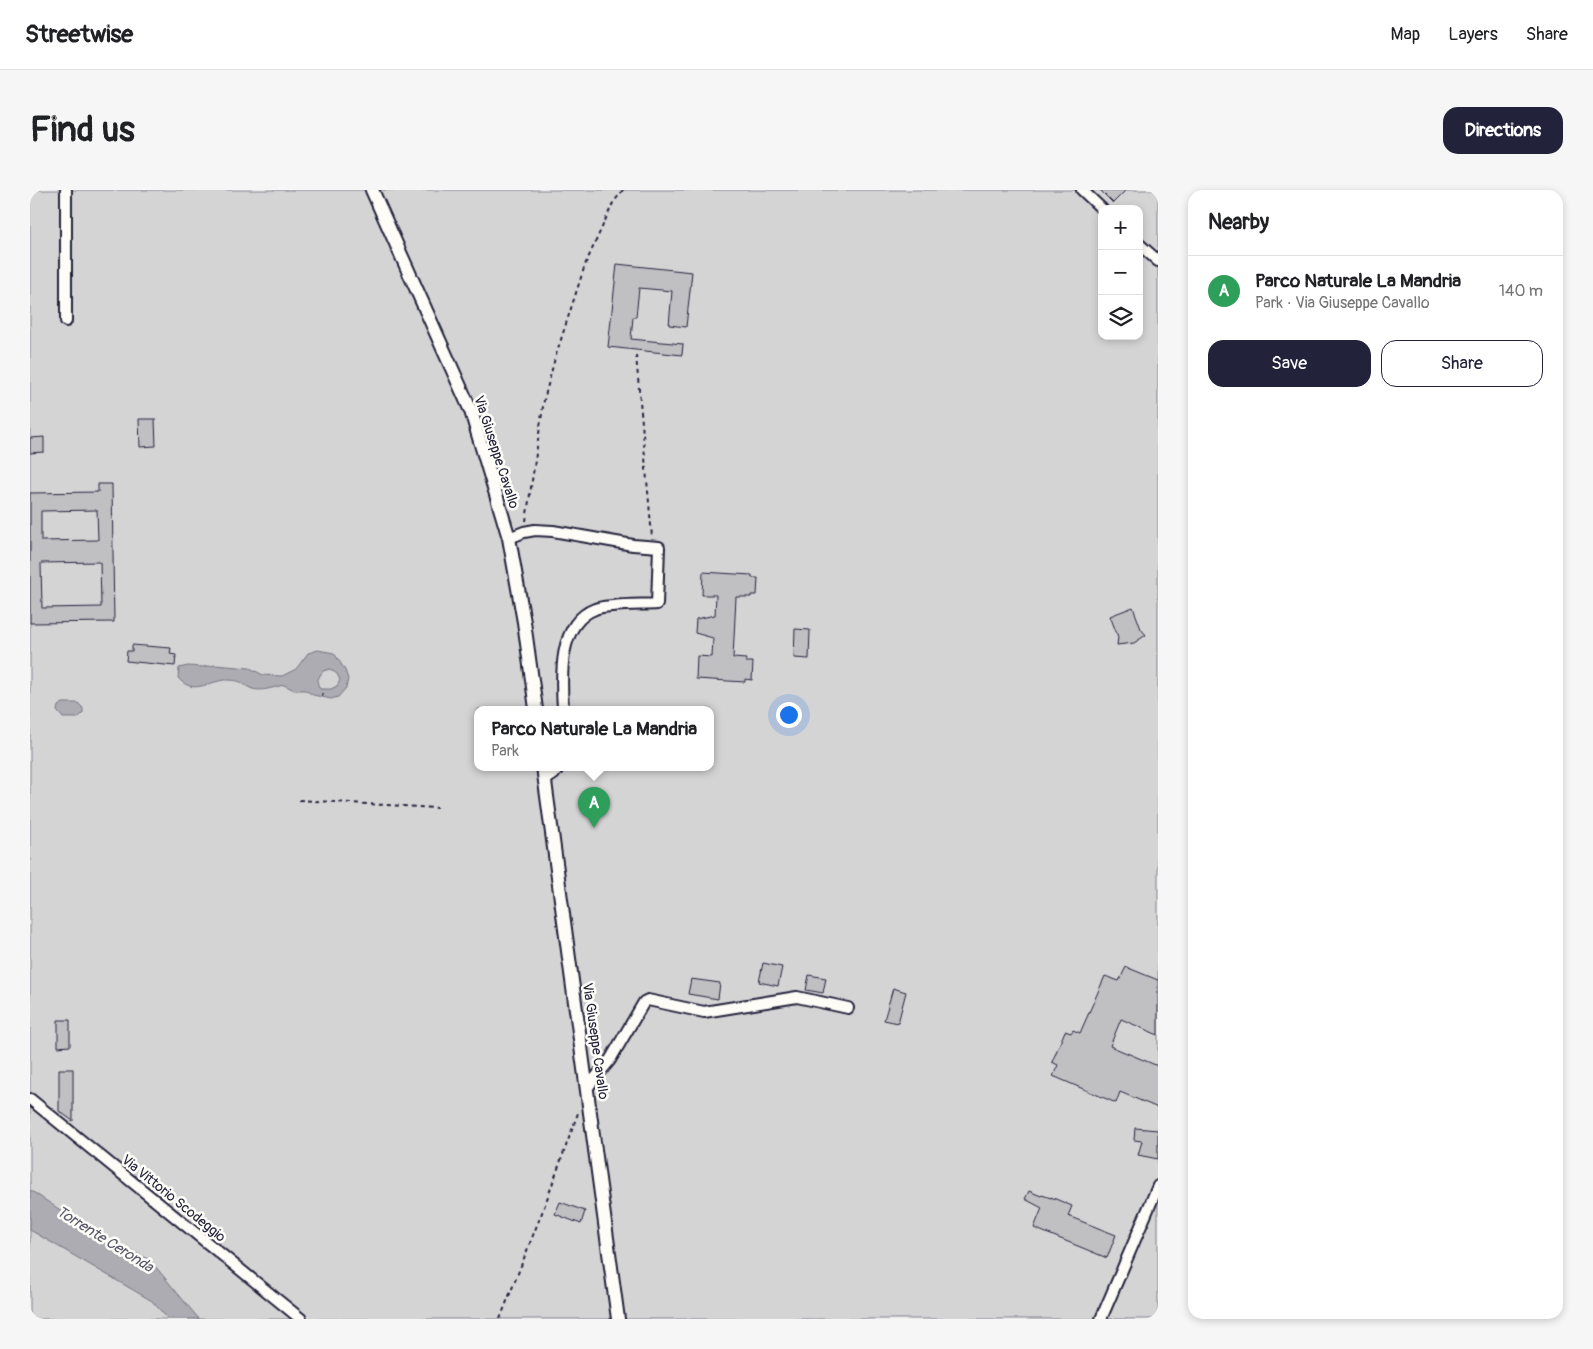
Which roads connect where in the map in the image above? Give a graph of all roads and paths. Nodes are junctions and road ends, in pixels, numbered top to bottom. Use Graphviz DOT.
graph roads {
  1 [pos="66,190"];
  2 [pos="372,190"];
  3 [pos="623,190"];
  4 [pos="1082,190"];
  5 [pos="1098,205"];
  6 [pos="1143,248"];
  7 [pos="1158,261"];
  8 [pos="66,321"];
  9 [pos="636,355"];
  10 [pos="524,532"];
  11 [pos="509,538"];
  12 [pos="653,547"];
  13 [pos="323,689"];
  14 [pos="322,697"];
  15 [pos="536,706"];
  16 [pos="564,706"];
  17 [pos="544,771"];
  18 [pos="556,771"];
  19 [pos="545,780"];
  20 [pos="299,800"];
  21 [pos="437,808"];
  22 [pos="848,1008"];
  23 [pos="587,1088"];
  24 [pos="30,1099"];
  25 [pos="580,1107"];
  26 [pos="1158,1186"];
  27 [pos="301,1319"];
  28 [pos="500,1319"];
  29 [pos="618,1319"];
  30 [pos="1101,1319"];
  1 -- 8 [label="street"];
  2 -- 11 [label="street, Via Giuseppe Cavallo"];
  3 -- 10 [label="path"];
  4 -- 5 [label="street"];
  6 -- 7 [label="street"];
  9 -- 12 [label="path"];
  10 -- 11 [label="street"];
  10 -- 12 [label="street"];
  11 -- 15 [label="street, Via Giuseppe Cavallo"];
  12 -- 16 [label="street"];
  13 -- 14 [label="path"];
  17 -- 19 [label="street, Via Giuseppe Cavallo"];
  18 -- 19 [label="street"];
  19 -- 23 [label="street, Via Giuseppe Cavallo"];
  20 -- 21 [label="path"];
  22 -- 23 [label="street"];
  23 -- 29 [label="street, Via Giuseppe Cavallo"];
  24 -- 27 [label="street, Via Vittorio Scodeggio"];
  25 -- 28 [label="path"];
  26 -- 30 [label="street"];
}
